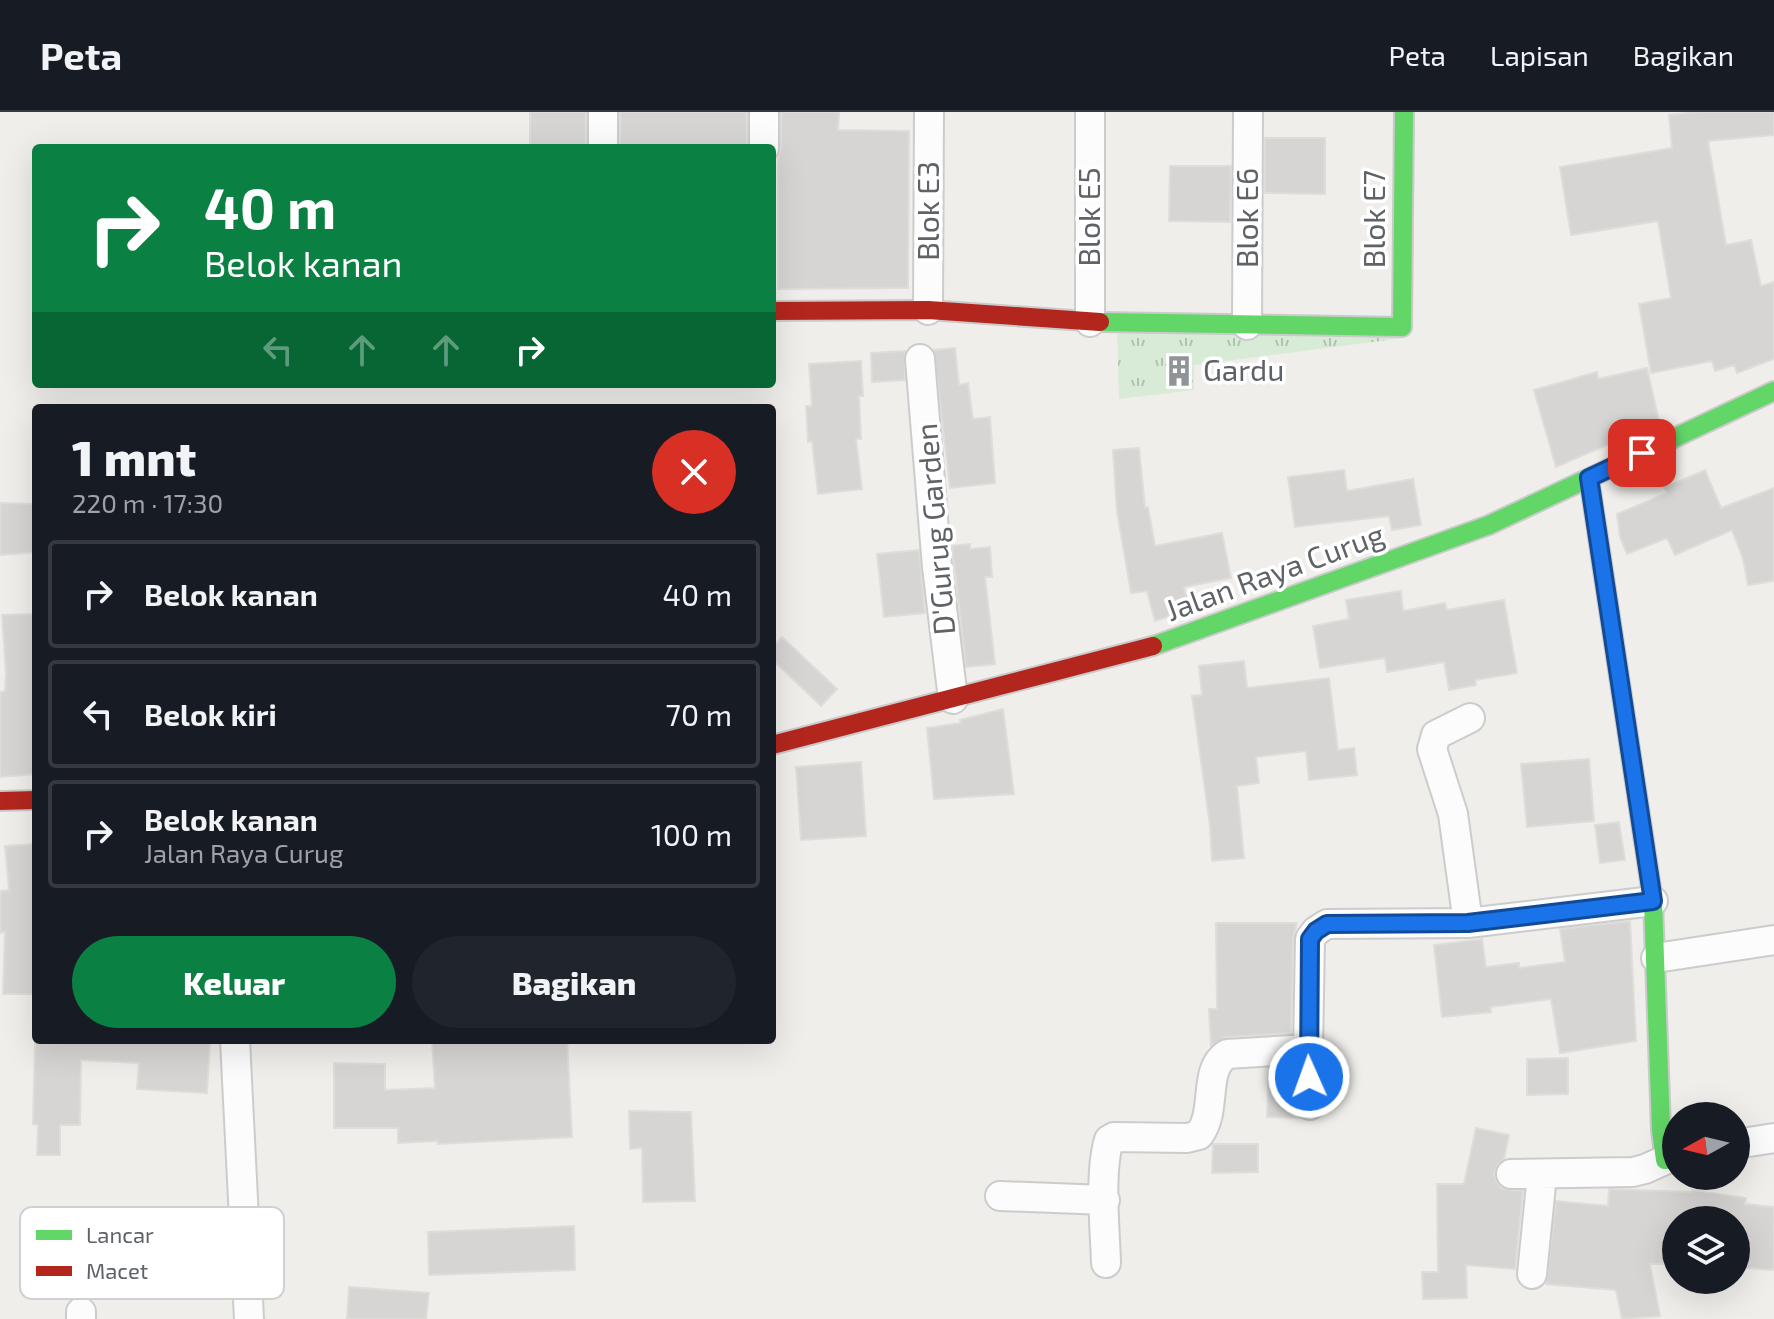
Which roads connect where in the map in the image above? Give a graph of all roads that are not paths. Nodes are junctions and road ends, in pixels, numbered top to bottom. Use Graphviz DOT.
graph roads {
  1 [pos="603,112"];
  2 [pos="764,112"];
  3 [pos="929,112"];
  4 [pos="1090,112"];
  5 [pos="1248,112"];
  6 [pos="1404,112"];
  7 [pos="603,144"];
  8 [pos="764,144"];
  9 [pos="928,310"];
  10 [pos="776,311"];
  11 [pos="1090,322"];
  12 [pos="1247,325"];
  13 [pos="920,359"];
  14 [pos="1774,391"];
  15 [pos="1589,478"];
  16 [pos="953,699"];
  17 [pos="1470,718"];
  18 [pos="776,744"];
  19 [pos="32,800"];
  20 [pos="0,801"];
  21 [pos="1653,901"];
  22 [pos="1468,923"];
  23 [pos="1774,940"];
  24 [pos="1656,958"];
  25 [pos="235,1044"];
  26 [pos="1308,1049"];
  27 [pos="1310,1105"];
  28 [pos="1662,1133"];
  29 [pos="1774,1138"];
  30 [pos="1750,1142"];
  31 [pos="1662,1162"];
  32 [pos="1511,1174"];
  33 [pos="1542,1175"];
  34 [pos="1000,1196"];
  35 [pos="1105,1200"];
  36 [pos="243,1207"];
  37 [pos="1106,1263"];
  38 [pos="1532,1274"];
  39 [pos="248,1299"];
  40 [pos="249,1319"];
  1 -- 7 [label="street"];
  2 -- 8 [label="street"];
  3 -- 9 [label="street, Blok E3"];
  4 -- 11 [label="street, Blok E5"];
  5 -- 12 [label="street, Blok E6"];
  6 -- 12 [label="street, Blok E7"];
  9 -- 10 [label="street"];
  9 -- 11 [label="street"];
  11 -- 12 [label="street"];
  13 -- 16 [label="street, D'Gurug Garden"];
  14 -- 15 [label="street, Jalan Raya Curug"];
  15 -- 16 [label="street, Jalan Raya Curug"];
  15 -- 21 [label="street"];
  16 -- 18 [label="street, Jalan Raya Curug"];
  17 -- 22 [label="street"];
  19 -- 20 [label="street"];
  21 -- 22 [label="street"];
  21 -- 24 [label="street"];
  22 -- 26 [label="street"];
  23 -- 24 [label="street"];
  24 -- 28 [label="street"];
  25 -- 36 [label="street"];
  26 -- 27 [label="street"];
  26 -- 35 [label="street"];
  29 -- 30 [label="street"];
  31 -- 33 [label="street"];
  32 -- 33 [label="street"];
  33 -- 38 [label="street"];
  34 -- 35 [label="street"];
  35 -- 37 [label="street"];
  39 -- 40 [label="street"];
}
